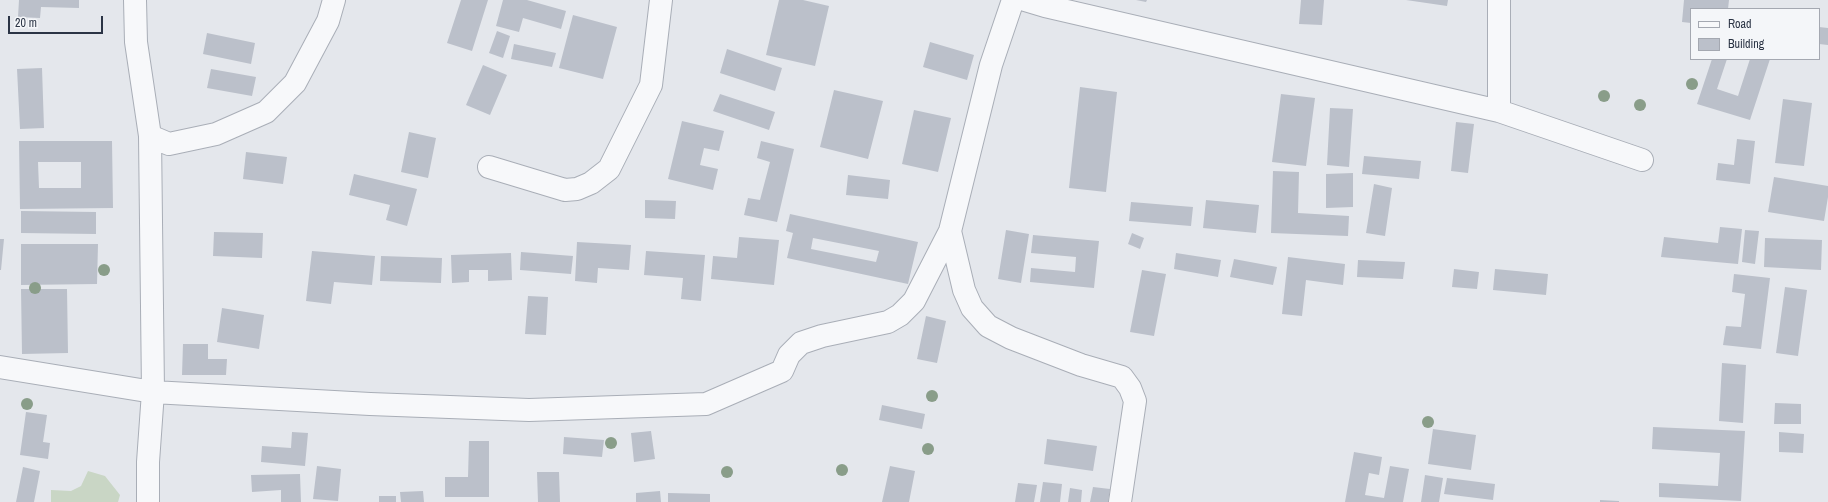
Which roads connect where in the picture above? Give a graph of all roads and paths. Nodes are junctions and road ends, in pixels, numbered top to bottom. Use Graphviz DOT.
graph roads {
  1 [pos="135,0"];
  2 [pos="334,0"];
  3 [pos="660,0"];
  4 [pos="1012,0"];
  5 [pos="1025,0"];
  6 [pos="1498,0"];
  7 [pos="1499,111"];
  8 [pos="150,136"];
  9 [pos="1642,160"];
  10 [pos="489,167"];
  11 [pos="950,231"];
  12 [pos="0,367"];
  13 [pos="153,392"];
  14 [pos="148,502"];
  15 [pos="1120,502"];
  1 -- 8 [label="street"];
  2 -- 8 [label="street"];
  3 -- 10 [label="street"];
  4 -- 11 [label="street"];
  5 -- 7 [label="street"];
  6 -- 7 [label="street"];
  7 -- 9 [label="street"];
  8 -- 13 [label="street"];
  11 -- 13 [label="street"];
  11 -- 15 [label="street"];
  12 -- 13 [label="street"];
  13 -- 14 [label="street"];
}
